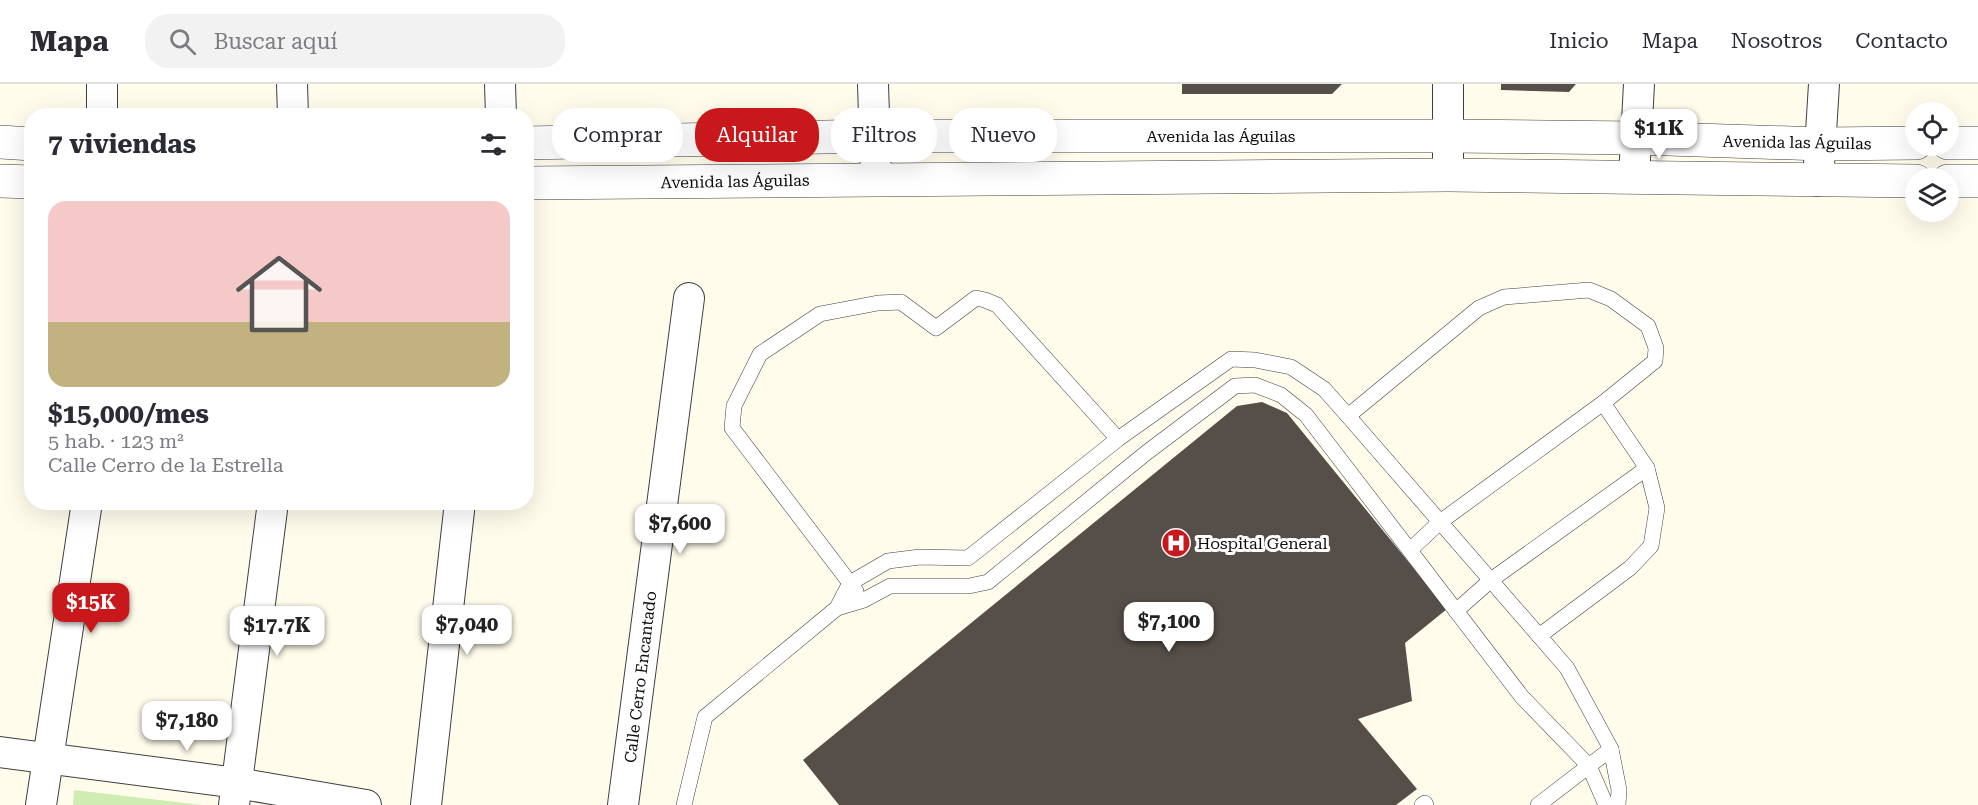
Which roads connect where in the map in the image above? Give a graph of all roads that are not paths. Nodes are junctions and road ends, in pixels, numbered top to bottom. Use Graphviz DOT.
graph roads {
  1 [pos="102,84"];
  2 [pos="292,84"];
  3 [pos="500,84"];
  4 [pos="873,84"];
  5 [pos="1448,84"];
  6 [pos="1639,84"];
  7 [pos="1824,84"];
  8 [pos="102,108"];
  9 [pos="293,108"];
  10 [pos="501,108"];
  11 [pos="873,108"];
  12 [pos="937,136"];
  13 [pos="1449,136"];
  14 [pos="831,137"];
  15 [pos="1637,138"];
  16 [pos="0,142"];
  17 [pos="534,143"];
  18 [pos="1905,143"];
  19 [pos="1959,143"];
  20 [pos="1978,143"];
  21 [pos="24,144"];
  22 [pos="1821,144"];
  23 [pos="875,162"];
  24 [pos="1448,175"];
  25 [pos="1634,178"];
  26 [pos="876,179"];
  27 [pos="0,181"];
  28 [pos="1818,181"];
  29 [pos="1905,181"];
  30 [pos="1959,181"];
  31 [pos="1978,181"];
  32 [pos="24,182"];
  33 [pos="534,183"];
  34 [pos="689,298"];
  35 [pos="1602,403"];
  36 [pos="1348,416"];
  37 [pos="1118,439"];
  38 [pos="1647,468"];
  39 [pos="86,510"];
  40 [pos="272,510"];
  41 [pos="459,510"];
  42 [pos="1440,522"];
  43 [pos="1410,550"];
  44 [pos="1491,580"];
  45 [pos="850,583"];
  46 [pos="864,600"];
  47 [pos="837,608"];
  48 [pos="1456,611"];
  49 [pos="1539,636"];
  50 [pos="1611,749"];
  51 [pos="0,752"];
  52 [pos="47,759"];
  53 [pos="1589,766"];
  54 [pos="236,794"];
  55 [pos="1619,797"];
  56 [pos="1600,803"];
  57 [pos="41,805"];
  58 [pos="366,805"];
  59 [pos="426,805"];
  60 [pos="623,805"];
  61 [pos="684,805"];
  62 [pos="1538,805"];
  1 -- 8 [label="street"];
  2 -- 9 [label="street"];
  3 -- 10 [label="street"];
  4 -- 11 [label="street"];
  5 -- 13 [label="street"];
  6 -- 15 [label="street"];
  7 -- 22 [label="street"];
  12 -- 13 [label="street, Avenida las Águilas"];
  13 -- 15 [label="street, Avenida las Águilas"];
  13 -- 24 [label="street"];
  14 -- 17 [label="street, Avenida las Águilas"];
  15 -- 22 [label="street, Avenida las Águilas"];
  15 -- 25 [label="street"];
  16 -- 21 [label="street"];
  18 -- 22 [label="street, Avenida las Águilas"];
  19 -- 20 [label="street"];
  22 -- 28 [label="street"];
  23 -- 26 [label="street"];
  24 -- 25 [label="street, Avenida las Águilas"];
  24 -- 26 [label="street, Avenida las Águilas"];
  25 -- 28 [label="street, Avenida las Águilas"];
  26 -- 33 [label="street, Avenida las Águilas"];
  27 -- 32 [label="street"];
  28 -- 29 [label="street, Avenida las Águilas"];
  30 -- 31 [label="street"];
  34 -- 60 [label="street, Calle Cerro Encantado"];
  35 -- 36 [label="lane"];
  35 -- 38 [label="lane"];
  35 -- 42 [label="lane"];
  36 -- 37 [label="lane"];
  36 -- 42 [label="lane"];
  37 -- 45 [label="lane"];
  37 -- 45 [label="lane"];
  38 -- 44 [label="lane"];
  38 -- 49 [label="lane"];
  39 -- 52 [label="street"];
  40 -- 54 [label="street"];
  41 -- 59 [label="street"];
  42 -- 43 [label="lane"];
  42 -- 44 [label="lane"];
  43 -- 46 [label="lane"];
  43 -- 48 [label="lane"];
  44 -- 48 [label="lane"];
  44 -- 49 [label="lane"];
  45 -- 46 [label="lane"];
  45 -- 47 [label="lane"];
  46 -- 47 [label="lane"];
  47 -- 61 [label="lane"];
  48 -- 53 [label="lane"];
  49 -- 50 [label="lane"];
  50 -- 53 [label="lane"];
  50 -- 55 [label="lane"];
  51 -- 52 [label="street"];
  52 -- 54 [label="street"];
  52 -- 57 [label="street"];
  53 -- 56 [label="lane"];
  53 -- 62 [label="lane"];
  54 -- 58 [label="street"];
  55 -- 56 [label="lane"];
}
